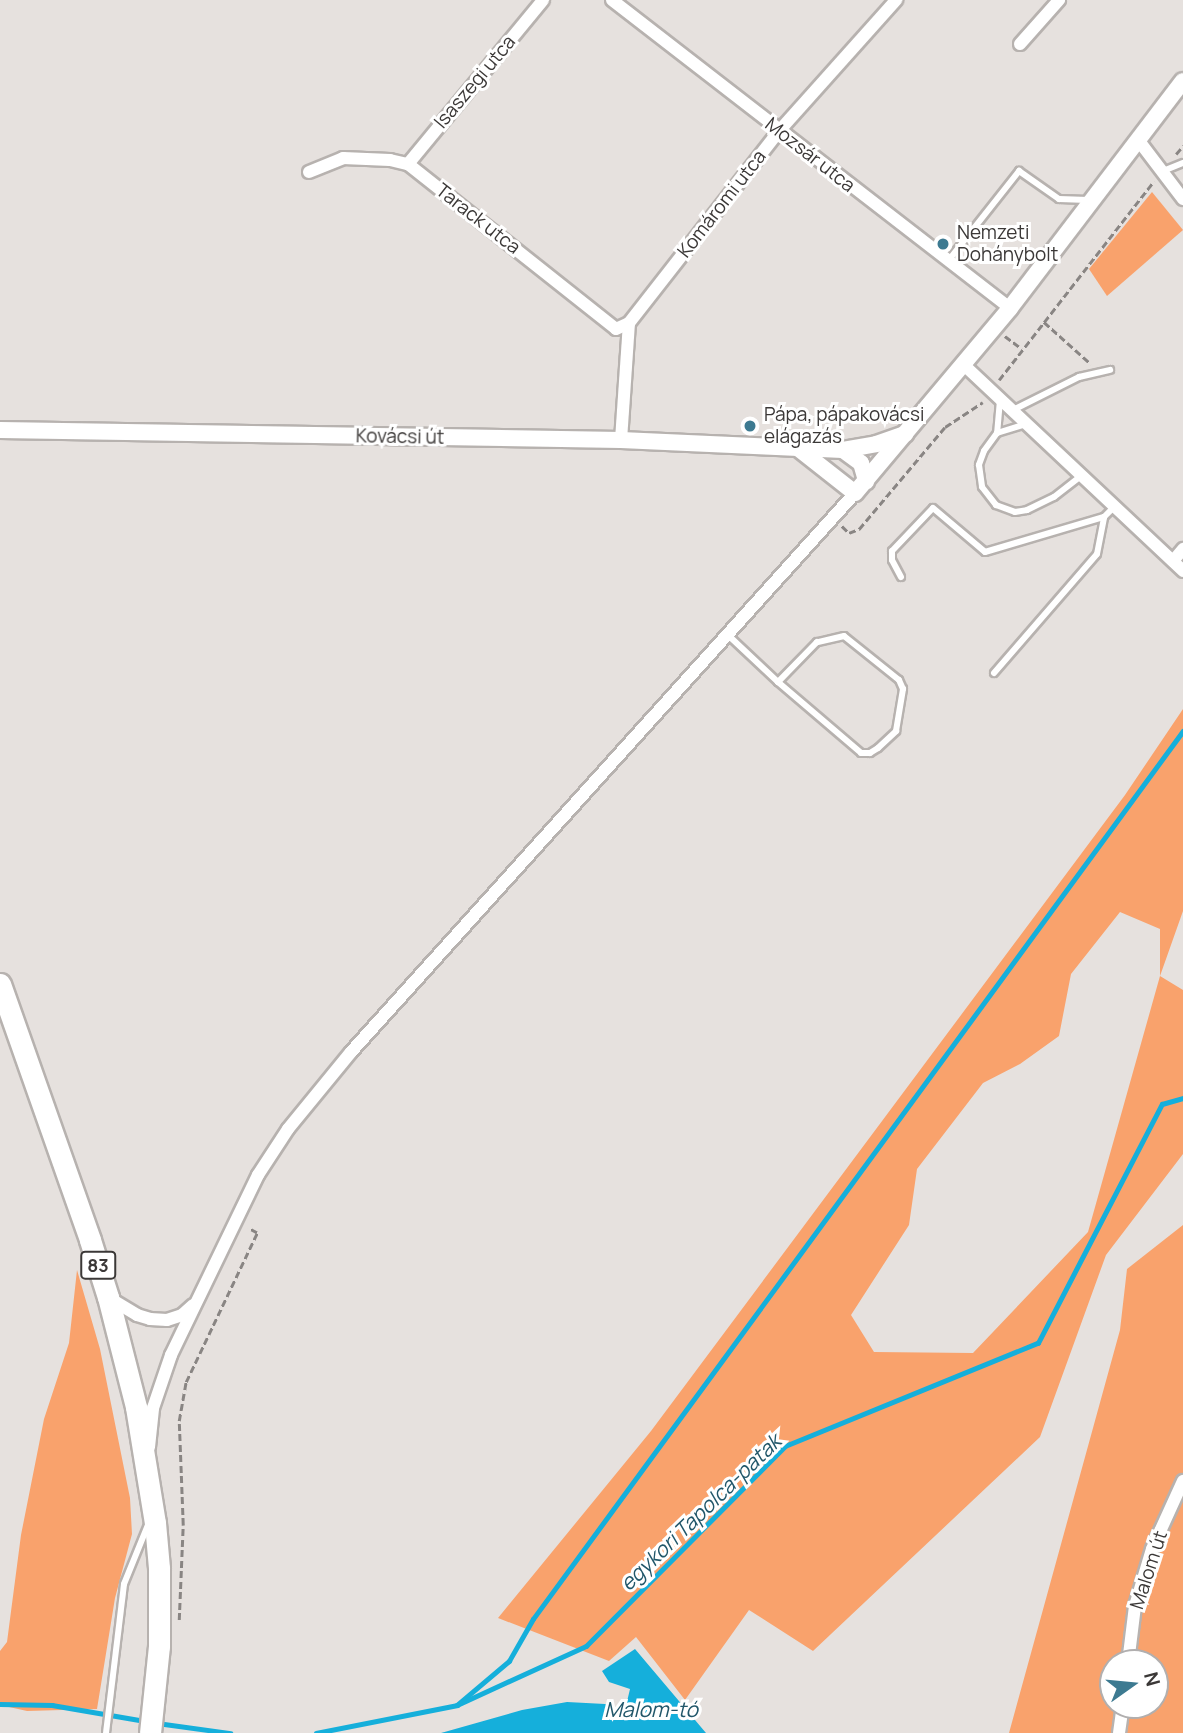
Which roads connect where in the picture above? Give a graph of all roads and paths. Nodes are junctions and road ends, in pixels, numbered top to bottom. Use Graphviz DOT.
graph roads {
  1 [pos="543,0"];
  2 [pos="612,0"];
  3 [pos="896,0"];
  4 [pos="1059,0"];
  5 [pos="1020,44"];
  6 [pos="1183,81"];
  7 [pos="779,131"];
  8 [pos="1139,141"];
  9 [pos="1183,146"];
  10 [pos="1183,163"];
  11 [pos="408,164"];
  12 [pos="1163,171"];
  13 [pos="309,172"];
  14 [pos="1183,199"];
  15 [pos="1093,200"];
  16 [pos="948,261"];
  17 [pos="1010,308"];
  18 [pos="1044,322"];
  19 [pos="629,323"];
  20 [pos="994,327"];
  21 [pos="1023,349"];
  22 [pos="964,365"];
  23 [pos="1110,370"];
  24 [pos="1100,372"];
  25 [pos="996,394"];
  26 [pos="1013,410"];
  27 [pos="1028,423"];
  28 [pos="0,430"];
  29 [pos="997,433"];
  30 [pos="905,434"];
  31 [pos="621,440"];
  32 [pos="799,449"];
  33 [pos="843,450"];
  34 [pos="1082,474"];
  35 [pos="861,487"];
  36 [pos="1115,506"];
  37 [pos="1104,517"];
  38 [pos="834,519"];
  39 [pos="1183,549"];
  40 [pos="1172,561"];
  41 [pos="1183,571"];
  42 [pos="901,577"];
  43 [pos="729,636"];
  44 [pos="993,673"];
  45 [pos="778,682"];
  46 [pos="0,984"];
  47 [pos="237,1220"];
  48 [pos="108,1297"];
  49 [pos="198,1300"];
  50 [pos="146,1465"];
  51 [pos="1183,1481"];
  52 [pos="154,1514"];
  53 [pos="178,1625"];
  54 [pos="1130,1649"];
  55 [pos="150,1726"];
  56 [pos="106,1729"];
  1 -- 11 [label="street, Isaszegi utca"];
  2 -- 7 [label="street, Mozsár utca"];
  3 -- 7 [label="street, Komáromi utca"];
  4 -- 5 [label="street"];
  6 -- 8 [label="street"];
  7 -- 16 [label="street, Mozsár utca"];
  7 -- 19 [label="street, Komáromi utca"];
  8 -- 12 [label="street"];
  8 -- 15 [label="street"];
  9 -- 12 [label="path"];
  10 -- 12 [label="lane"];
  11 -- 13 [label="street, Tarack utca"];
  11 -- 19 [label="street, Tarack utca"];
  12 -- 14 [label="street"];
  12 -- 18 [label="path"];
  15 -- 16 [label="lane"];
  15 -- 17 [label="street"];
  16 -- 17 [label="street, Mozsár utca"];
  17 -- 20 [label="street"];
  18 -- 21 [label="path"];
  18 -- 24 [label="path"];
  19 -- 31 [label="street"];
  20 -- 21 [label="path"];
  20 -- 22 [label="street"];
  21 -- 25 [label="path"];
  22 -- 25 [label="street"];
  22 -- 30 [label="street"];
  23 -- 24 [label="lane"];
  24 -- 26 [label="lane"];
  25 -- 26 [label="street"];
  25 -- 29 [label="lane"];
  25 -- 38 [label="path"];
  26 -- 27 [label="street"];
  27 -- 29 [label="lane"];
  27 -- 34 [label="street"];
  28 -- 31 [label="street, Kovácsi út"];
  29 -- 34 [label="lane"];
  30 -- 33 [label="street, Kovácsi út"];
  30 -- 35 [label="street"];
  31 -- 32 [label="street, Kovácsi út"];
  32 -- 33 [label="street, Kovácsi út"];
  32 -- 35 [label="street"];
  33 -- 35 [label="street"];
  34 -- 36 [label="street"];
  35 -- 38 [label="street"];
  36 -- 37 [label="lane"];
  36 -- 40 [label="street"];
  37 -- 42 [label="lane"];
  37 -- 44 [label="lane"];
  38 -- 43 [label="street"];
  39 -- 40 [label="street"];
  40 -- 41 [label="street"];
  43 -- 45 [label="lane"];
  43 -- 47 [label="street"];
  45 -- 45 [label="lane"];
  46 -- 48 [label="main road, 83"];
  47 -- 49 [label="street"];
  47 -- 53 [label="path"];
  48 -- 49 [label="street"];
  48 -- 50 [label="main road, 83"];
  49 -- 50 [label="street"];
  50 -- 52 [label="main road, 83"];
  51 -- 54 [label="street, Malom út"];
  52 -- 55 [label="main road, 83"];
  52 -- 56 [label="lane"];
}
